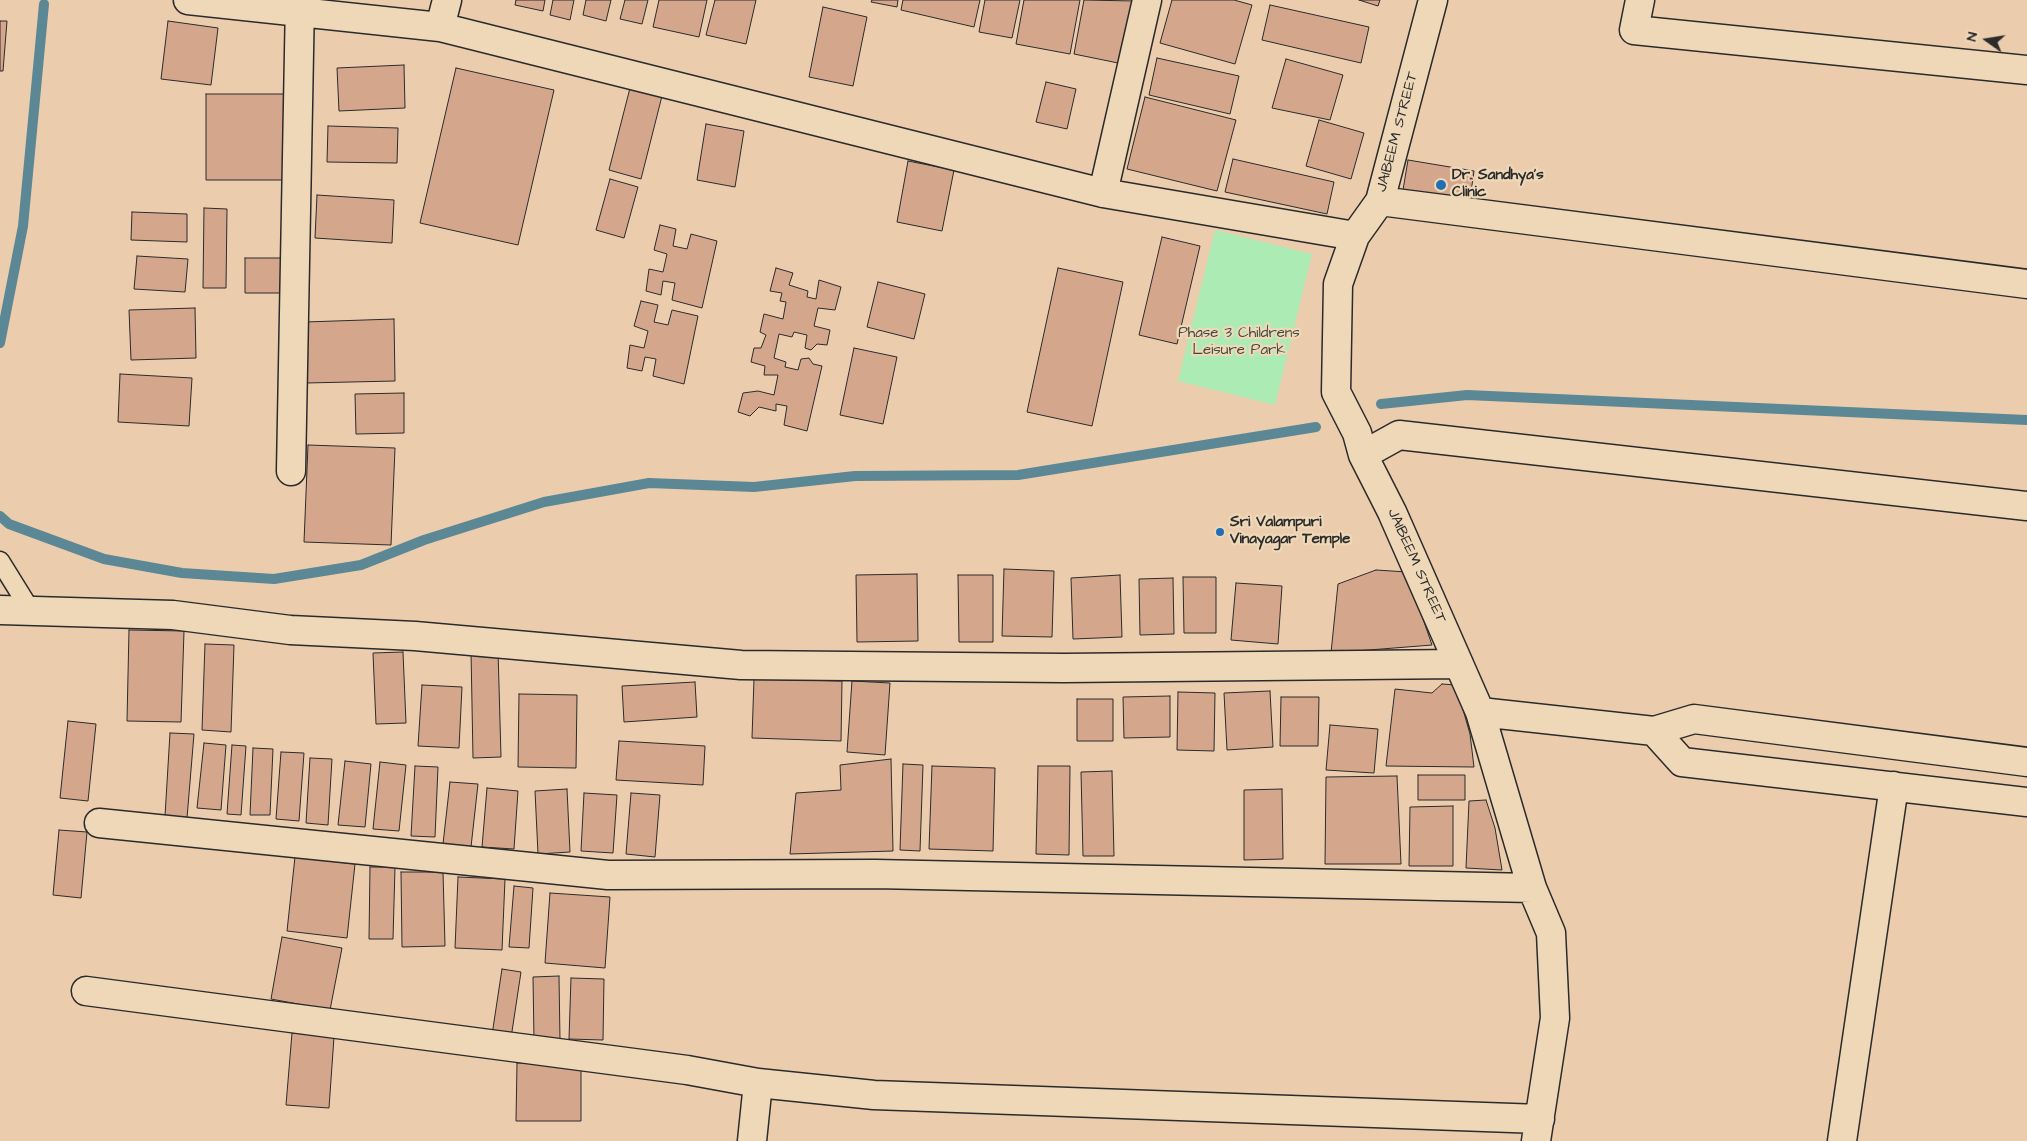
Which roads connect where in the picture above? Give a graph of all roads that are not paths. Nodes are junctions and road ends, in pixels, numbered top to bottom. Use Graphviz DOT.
graph roads {
  1 [pos="188,0"];
  2 [pos="447,0"];
  3 [pos="1148,0"];
  4 [pos="1432,0"];
  5 [pos="1640,0"];
  6 [pos="299,6"];
  7 [pos="440,27"];
  8 [pos="2027,70"];
  9 [pos="1104,193"];
  10 [pos="1380,201"];
  11 [pos="1355,236"];
  12 [pos="2027,284"];
  13 [pos="1360,444"];
  14 [pos="291,471"];
  15 [pos="2027,506"];
  16 [pos="0,561"];
  17 [pos="0,610"];
  18 [pos="31,611"];
  19 [pos="1458,664"];
  20 [pos="1480,712"];
  21 [pos="1654,731"];
  22 [pos="2027,762"];
  23 [pos="1894,786"];
  24 [pos="2027,802"];
  25 [pos="99,823"];
  26 [pos="1532,888"];
  27 [pos="86,991"];
  28 [pos="758,1083"];
  29 [pos="1538,1130"];
  30 [pos="752,1141"];
  31 [pos="1842,1141"];
  1 -- 6 [label="street"];
  2 -- 7 [label="street"];
  3 -- 9 [label="street"];
  4 -- 10 [label="street, JAIBEEM STREET"];
  5 -- 8 [label="street"];
  6 -- 7 [label="street"];
  6 -- 14 [label="street"];
  7 -- 9 [label="street"];
  9 -- 11 [label="street"];
  10 -- 11 [label="street, JAIBEEM STREET"];
  10 -- 12 [label="street"];
  11 -- 13 [label="street, JAIBEEM STREET"];
  13 -- 15 [label="street"];
  13 -- 19 [label="street, JAIBEEM STREET"];
  16 -- 18 [label="lane"];
  17 -- 18 [label="street"];
  18 -- 19 [label="street"];
  19 -- 20 [label="street, JAIBEEM STREET"];
  20 -- 21 [label="street"];
  20 -- 26 [label="street, JAIBEEM STREET"];
  21 -- 22 [label="street"];
  21 -- 23 [label="street"];
  23 -- 24 [label="street"];
  23 -- 31 [label="street"];
  25 -- 26 [label="street"];
  26 -- 29 [label="street, JAIBEEM STREET"];
  27 -- 28 [label="street"];
  28 -- 29 [label="street"];
  28 -- 30 [label="street"];
}
